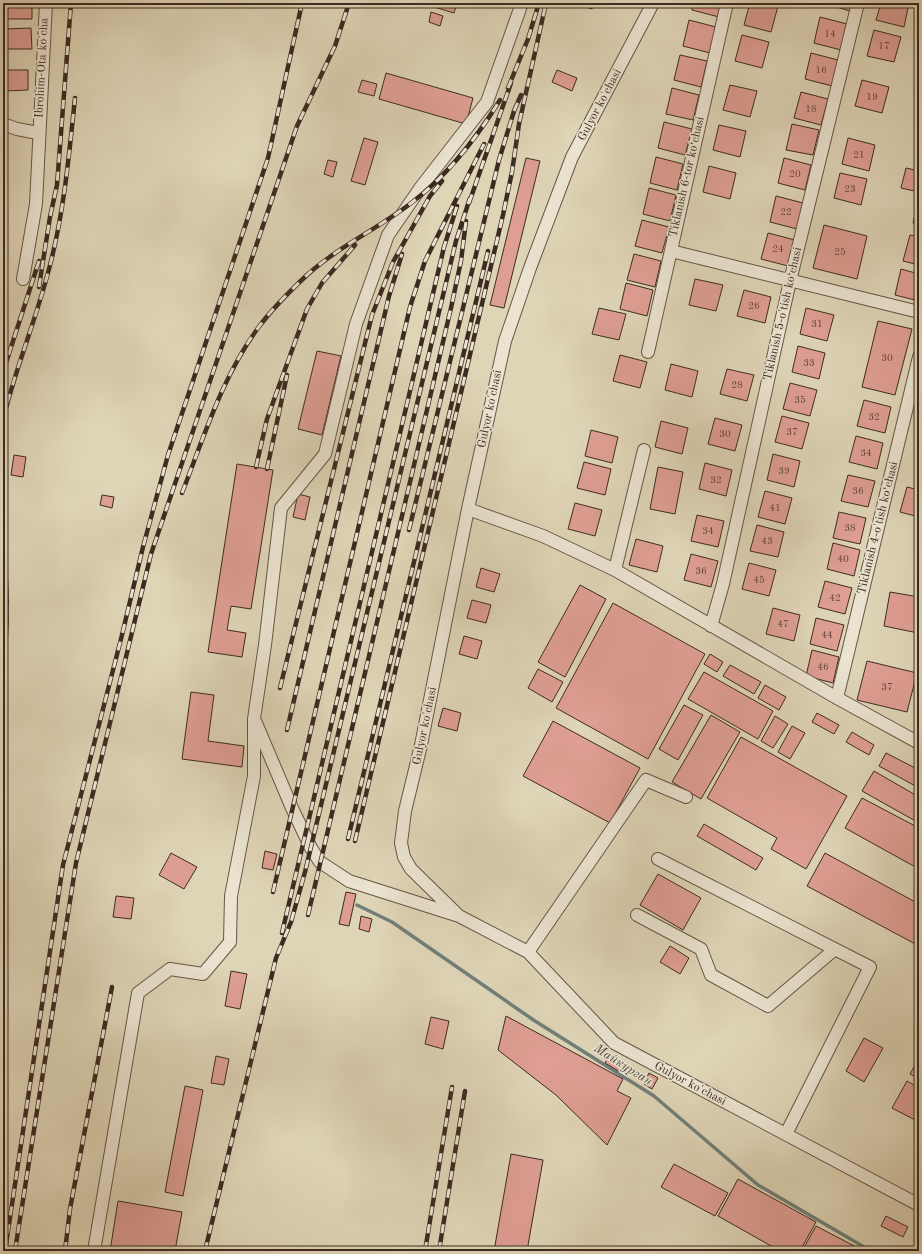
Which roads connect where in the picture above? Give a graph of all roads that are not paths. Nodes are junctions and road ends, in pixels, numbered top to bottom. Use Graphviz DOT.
graph roads {
  1 [pos="46,3"];
  2 [pos="522,3"];
  3 [pos="653,3"];
  4 [pos="727,3"];
  5 [pos="858,3"];
  6 [pos="3,124"];
  7 [pos="38,133"];
  8 [pos="670,251"];
  9 [pos="23,279"];
  10 [pos="790,281"];
  11 [pos="919,312"];
  12 [pos="648,352"];
  13 [pos="919,357"];
  14 [pos="644,450"];
  15 [pos="468,509"];
  16 [pos="615,570"];
  17 [pos="711,626"];
  18 [pos="837,698"];
  19 [pos="254,719"];
  20 [pos="919,743"];
  21 [pos="686,797"];
  22 [pos="658,859"];
  23 [pos="637,915"];
  24 [pos="459,916"];
  25 [pos="835,949"];
  26 [pos="528,952"];
  27 [pos="786,1134"];
  28 [pos="919,1205"];
  29 [pos="94,1251"];
  1 -- 7 [label="street, Ibrohim-Ota ko'cha"];
  2 -- 19 [label="street"];
  3 -- 15 [label="street, Gulyor ko'chasi"];
  4 -- 8 [label="street, Tiklanish 6-tor ko‘chasi"];
  5 -- 10 [label="street, Tiklanish 5-o'tish ko‘chasi"];
  6 -- 7 [label="street, Ibrohim-Ota ko'cha"];
  7 -- 9 [label="street, Ibrohim-Ota ko'cha"];
  8 -- 10 [label="street"];
  8 -- 12 [label="street, Tiklanish 6-tor ko‘chasi"];
  10 -- 11 [label="street"];
  10 -- 17 [label="street, Tiklanish 5-o'tish ko‘chasi"];
  13 -- 18 [label="street, Tiklanish 4-o'tish ko‘chasi"];
  14 -- 16 [label="street"];
  15 -- 16 [label="street"];
  15 -- 24 [label="street, Gulyor ko'chasi"];
  16 -- 17 [label="street"];
  17 -- 18 [label="street"];
  18 -- 20 [label="street"];
  19 -- 24 [label="street"];
  19 -- 29 [label="street"];
  21 -- 26 [label="street"];
  22 -- 25 [label="street"];
  23 -- 25 [label="street"];
  24 -- 26 [label="street, Gulyor ko'chasi"];
  25 -- 27 [label="street"];
  26 -- 27 [label="street, Gulyor ko'chasi"];
  27 -- 28 [label="street, Gulyor ko'chasi"];
}
